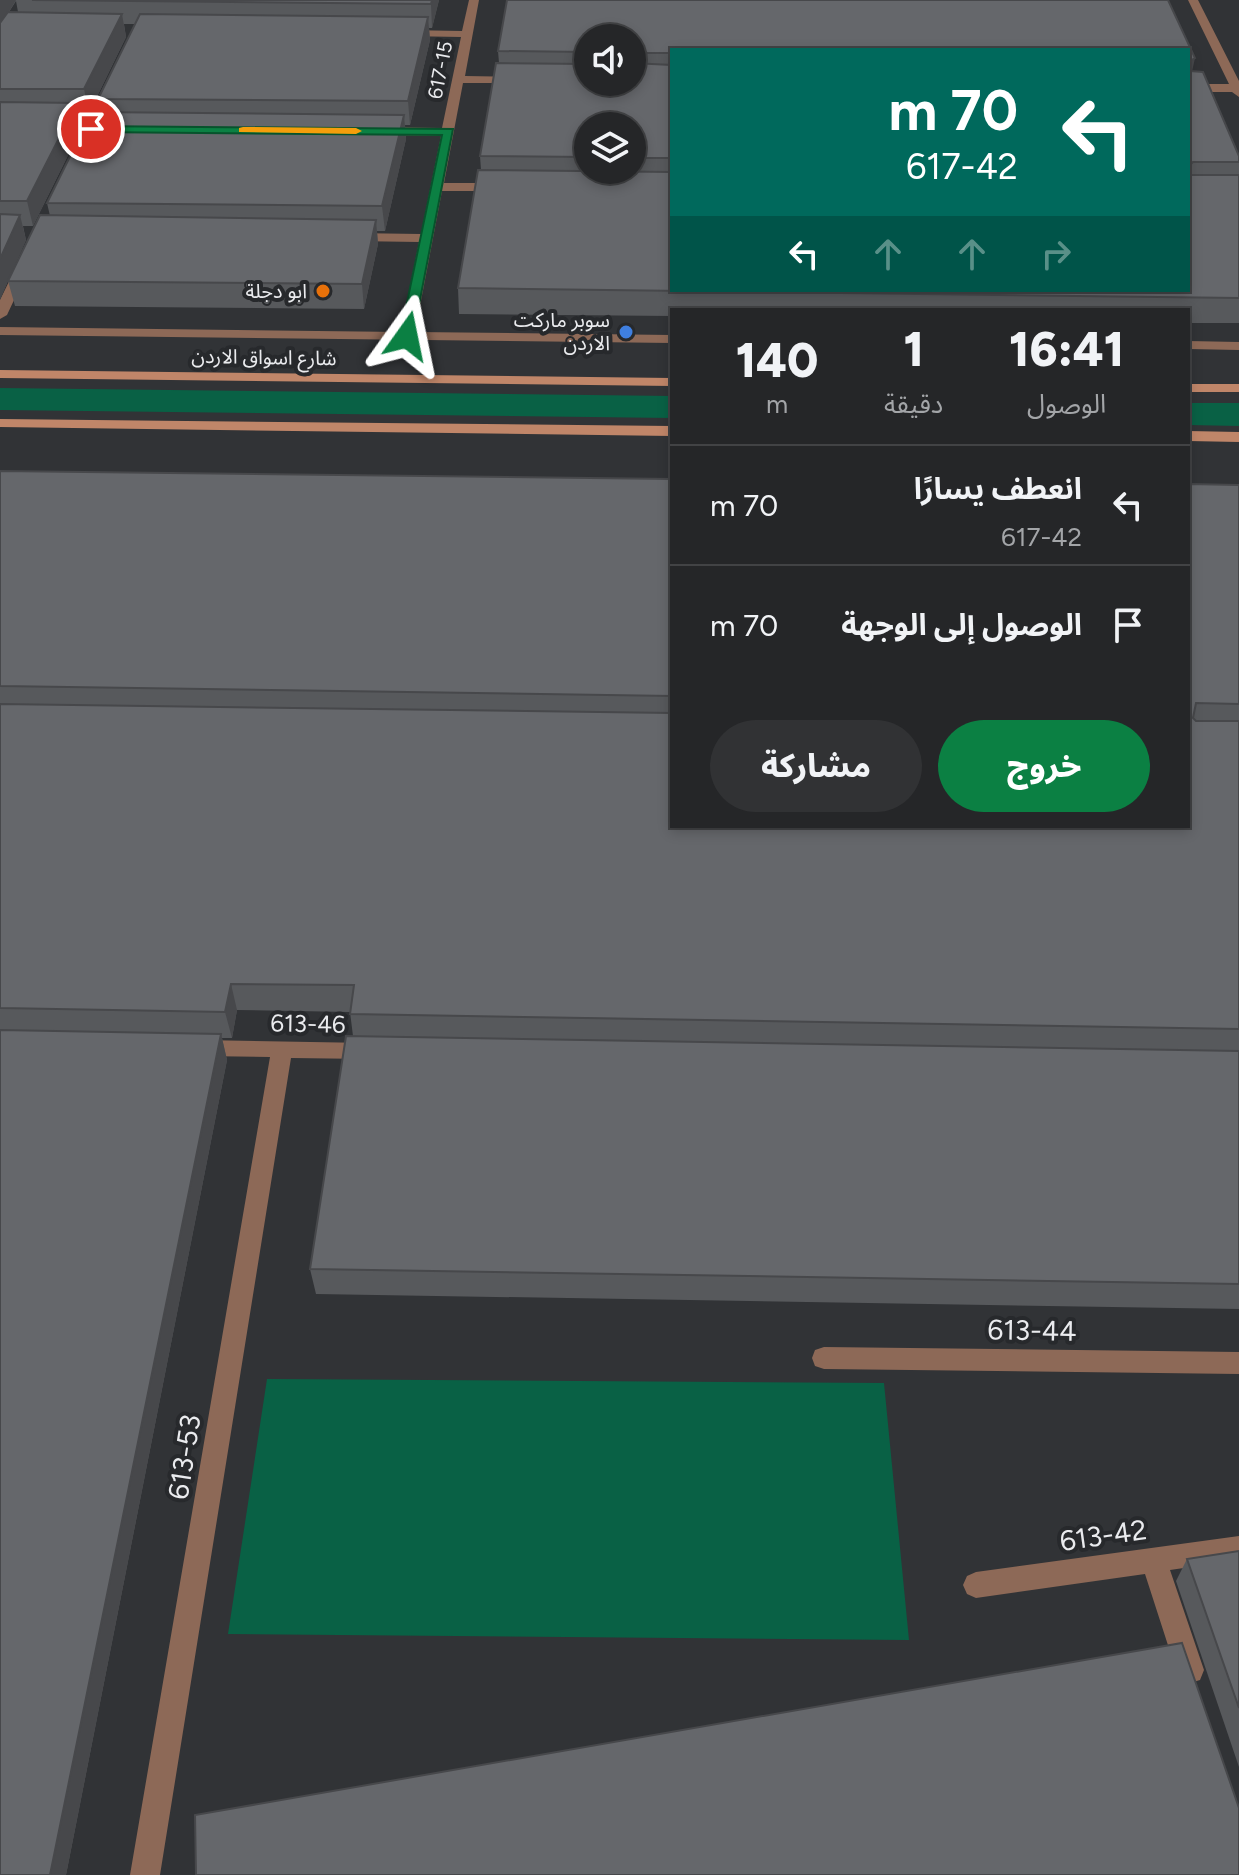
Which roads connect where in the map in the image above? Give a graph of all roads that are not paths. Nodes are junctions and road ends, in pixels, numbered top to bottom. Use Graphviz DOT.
graph roads {
  1 [pos="474,0"];
  2 [pos="1193,0"];
  3 [pos="389,33"];
  4 [pos="467,34"];
  5 [pos="459,79"];
  6 [pos="530,80"];
  7 [pos="1190,88"];
  8 [pos="1238,91"];
  9 [pos="0,119"];
  10 [pos="99,121"];
  11 [pos="371,131"];
  12 [pos="449,132"];
  13 [pos="438,187"];
  14 [pos="516,187"];
  15 [pos="334,237"];
  16 [pos="427,238"];
  17 [pos="25,261"];
  18 [pos="0,315"];
  19 [pos="0,331"];
  20 [pos="407,336"];
  21 [pos="670,339"];
  22 [pos="1190,345"];
  23 [pos="1239,346"];
  24 [pos="0,374"];
  25 [pos="670,382"];
  26 [pos="1190,388"];
  27 [pos="1239,388"];
  28 [pos="0,423"];
  29 [pos="670,431"];
  30 [pos="1190,436"];
  31 [pos="1239,437"];
  32 [pos="172,1048"];
  33 [pos="282,1049"];
  34 [pos="393,1051"];
  35 [pos="824,1358"];
  36 [pos="1239,1363"];
  37 [pos="1239,1548"];
  38 [pos="1153,1560"];
  39 [pos="976,1585"];
  40 [pos="1196,1689"];
  41 [pos="145,1875"];
  1 -- 4 [label="street, 617-15"];
  2 -- 8 [label="street"];
  3 -- 4 [label="street"];
  4 -- 5 [label="street, 617-15"];
  5 -- 6 [label="street"];
  5 -- 12 [label="street, 617-15"];
  7 -- 8 [label="street"];
  9 -- 10 [label="street"];
  11 -- 12 [label="street"];
  12 -- 13 [label="street, 617-15"];
  13 -- 14 [label="street"];
  13 -- 16 [label="street, 617-15"];
  15 -- 16 [label="street"];
  16 -- 20 [label="street, 617-15"];
  17 -- 18 [label="street"];
  19 -- 20 [label="street"];
  20 -- 21 [label="street"];
  22 -- 23 [label="street"];
  24 -- 25 [label="main road, شارع اسواق الاردن"];
  26 -- 27 [label="main road"];
  28 -- 29 [label="main road"];
  30 -- 31 [label="main road"];
  32 -- 33 [label="street, 613-46"];
  33 -- 34 [label="street, 613-46"];
  33 -- 41 [label="street, 613-53"];
  35 -- 36 [label="street, 613-44"];
  37 -- 38 [label="street, 613-42"];
  38 -- 39 [label="street, 613-42"];
  38 -- 40 [label="street"];
}
